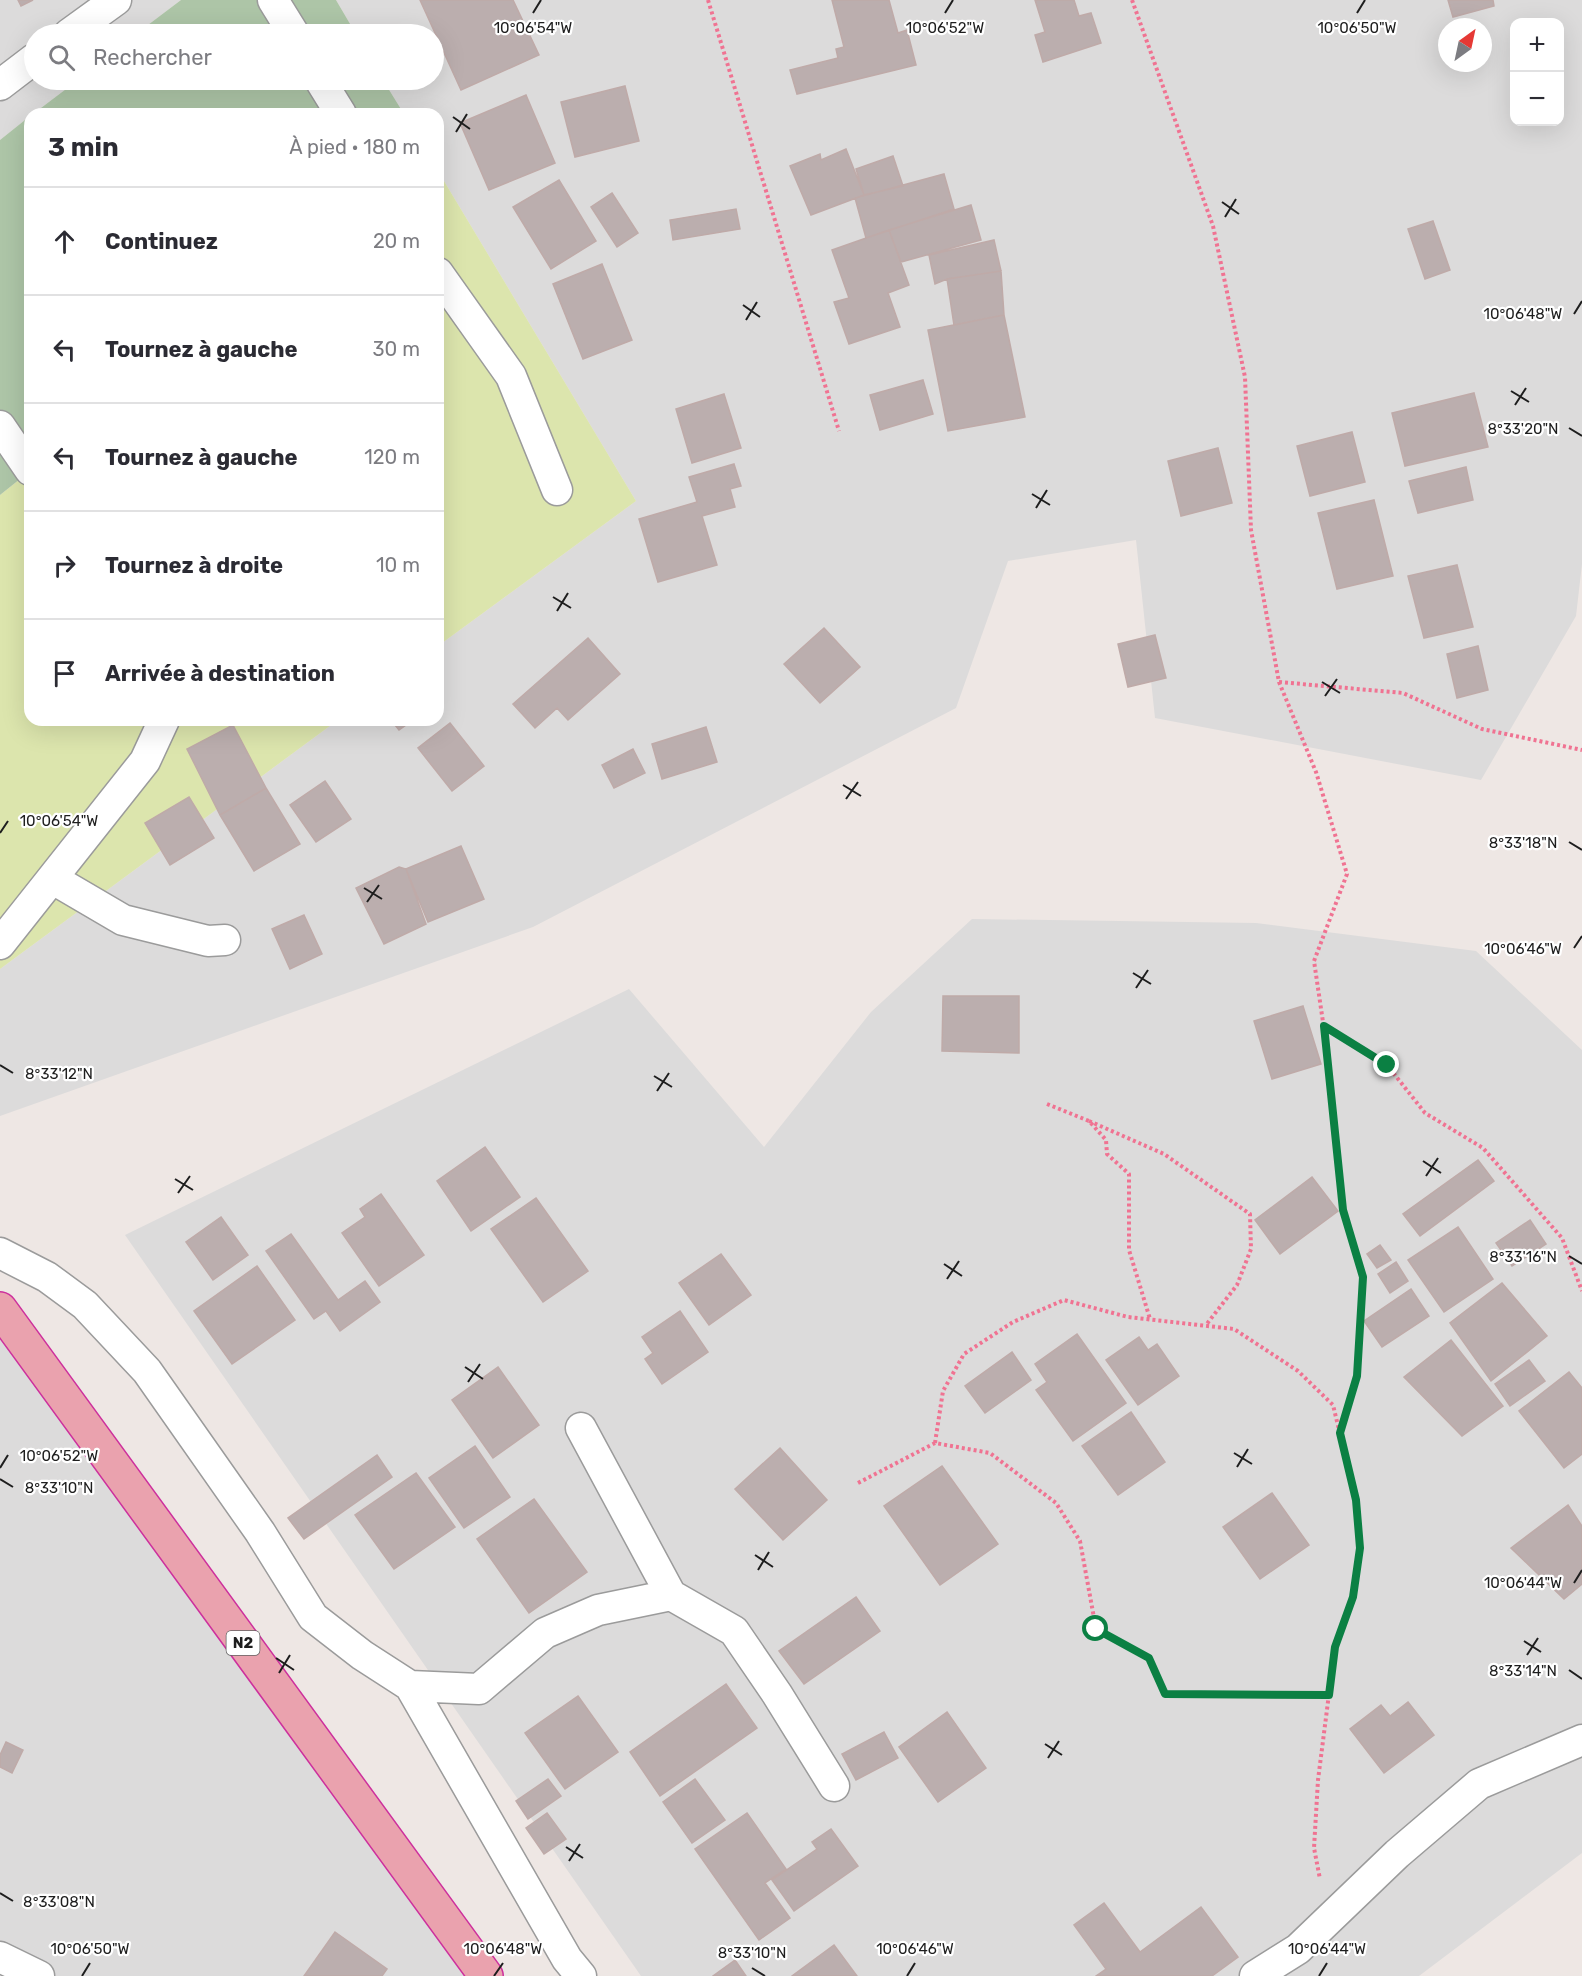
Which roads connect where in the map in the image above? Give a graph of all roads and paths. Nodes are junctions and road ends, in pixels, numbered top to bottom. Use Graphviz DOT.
graph roads {
  1 [pos="116,0"];
  2 [pos="273,0"];
  3 [pos="708,0"];
  4 [pos="1132,0"];
  5 [pos="83,24"];
  6 [pos="288,24"];
  7 [pos="24,67"];
  8 [pos="0,85"];
  9 [pos="326,90"];
  10 [pos="337,108"];
  11 [pos="444,281"];
  12 [pos="0,426"];
  13 [pos="839,431"];
  14 [pos="24,461"];
  15 [pos="557,490"];
  16 [pos="1279,682"];
  17 [pos="161,726"];
  18 [pos="1582,750"];
  19 [pos="53,879"];
  20 [pos="225,940"];
  21 [pos="0,944"];
  22 [pos="1324,1026"];
  23 [pos="1047,1104"];
  24 [pos="1089,1121"];
  25 [pos="0,1253"];
  26 [pos="1582,1291"];
  27 [pos="0,1309"];
  28 [pos="1150,1319"];
  29 [pos="1205,1326"];
  30 [pos="581,1428"];
  31 [pos="1340,1433"];
  32 [pos="935,1443"];
  33 [pos="858,1484"];
  34 [pos="671,1595"];
  35 [pos="410,1686"];
  36 [pos="1329,1695"];
  37 [pos="1582,1740"];
  38 [pos="834,1786"];
  39 [pos="1322,1888"];
  40 [pos="0,1957"];
  41 [pos="39,1976"];
  42 [pos="486,1976"];
  43 [pos="581,1976"];
  44 [pos="1255,1976"];
  1 -- 5 [label="street"];
  2 -- 6 [label="street"];
  3 -- 13 [label="path"];
  4 -- 16 [label="path"];
  7 -- 8 [label="street"];
  9 -- 10 [label="street"];
  11 -- 15 [label="street"];
  12 -- 14 [label="street"];
  16 -- 18 [label="path"];
  16 -- 22 [label="path"];
  17 -- 19 [label="street"];
  19 -- 20 [label="street"];
  19 -- 21 [label="street"];
  22 -- 26 [label="path"];
  22 -- 31 [label="path"];
  23 -- 24 [label="path"];
  24 -- 28 [label="path"];
  24 -- 29 [label="path"];
  25 -- 35 [label="street"];
  27 -- 42 [label="highway, N2"];
  28 -- 29 [label="path"];
  28 -- 32 [label="path"];
  29 -- 31 [label="path"];
  30 -- 34 [label="street"];
  31 -- 36 [label="path"];
  32 -- 33 [label="path"];
  32 -- 36 [label="path"];
  34 -- 35 [label="street"];
  34 -- 38 [label="street"];
  35 -- 43 [label="street"];
  36 -- 39 [label="path"];
  37 -- 44 [label="street"];
  40 -- 41 [label="street"];
}
